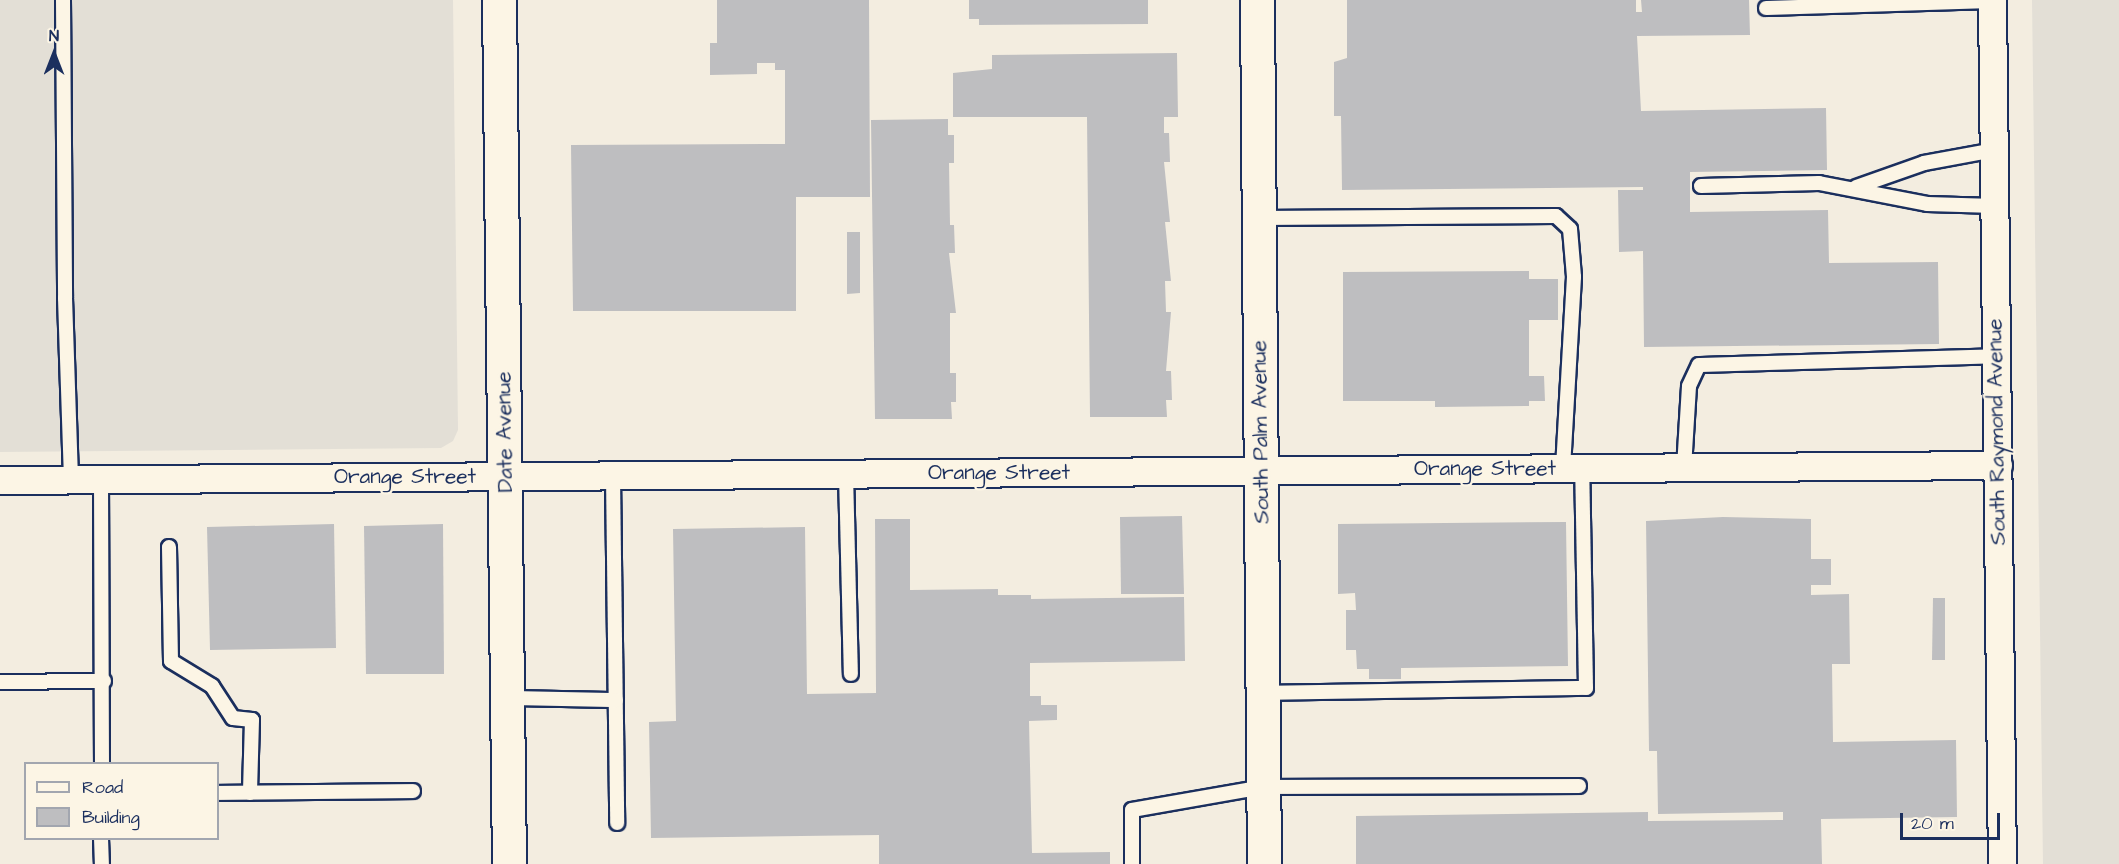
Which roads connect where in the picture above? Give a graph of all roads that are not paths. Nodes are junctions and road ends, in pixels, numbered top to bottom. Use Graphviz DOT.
graph roads {
  1 [pos="63,0"];
  2 [pos="500,0"];
  3 [pos="1257,0"];
  4 [pos="1992,1"];
  5 [pos="1766,8"];
  6 [pos="1994,150"];
  7 [pos="1701,186"];
  8 [pos="1854,188"];
  9 [pos="1995,206"];
  10 [pos="1259,218"];
  11 [pos="1997,356"];
  12 [pos="1998,465"];
  13 [pos="1572,468"];
  14 [pos="1684,468"];
  15 [pos="1261,471"];
  16 [pos="846,474"];
  17 [pos="505,476"];
  18 [pos="613,476"];
  19 [pos="0,480"];
  20 [pos="71,480"];
  21 [pos="101,480"];
  22 [pos="169,548"];
  23 [pos="851,674"];
  24 [pos="104,681"];
  25 [pos="0,682"];
  26 [pos="1263,693"];
  27 [pos="507,698"];
  28 [pos="616,700"];
  29 [pos="102,762"];
  30 [pos="1579,786"];
  31 [pos="1264,787"];
  32 [pos="413,791"];
  33 [pos="219,793"];
  34 [pos="250,793"];
  35 [pos="617,823"];
  36 [pos="101,840"];
  37 [pos="102,864"];
  38 [pos="509,864"];
  39 [pos="1132,864"];
  40 [pos="1264,864"];
  41 [pos="2002,864"];
  1 -- 20 [label="lane"];
  2 -- 17 [label="street, Date Avenue"];
  3 -- 10 [label="street, South Palm Avenue"];
  4 -- 5 [label="lane"];
  4 -- 6 [label="street, South Raymond Avenue"];
  6 -- 8 [label="lane"];
  6 -- 9 [label="street, South Raymond Avenue"];
  7 -- 8 [label="lane"];
  8 -- 9 [label="lane"];
  9 -- 11 [label="street, South Raymond Avenue"];
  10 -- 13 [label="lane"];
  10 -- 15 [label="street, South Palm Avenue"];
  11 -- 12 [label="street, South Raymond Avenue"];
  11 -- 14 [label="lane"];
  12 -- 14 [label="street, Orange Street"];
  12 -- 41 [label="street, South Raymond Avenue"];
  13 -- 14 [label="street, Orange Street"];
  13 -- 15 [label="street, Orange Street"];
  13 -- 26 [label="lane"];
  15 -- 16 [label="street, Orange Street"];
  15 -- 26 [label="street, South Palm Avenue"];
  16 -- 18 [label="street, Orange Street"];
  16 -- 23 [label="lane"];
  17 -- 18 [label="street, Orange Street"];
  17 -- 21 [label="street, Orange Street"];
  17 -- 27 [label="street, Date Avenue"];
  18 -- 28 [label="lane"];
  19 -- 20 [label="street, Orange Street"];
  20 -- 21 [label="street, Orange Street"];
  21 -- 24 [label="lane"];
  22 -- 34 [label="lane"];
  24 -- 25 [label="lane"];
  24 -- 29 [label="lane"];
  26 -- 31 [label="street, South Palm Avenue"];
  27 -- 28 [label="lane"];
  27 -- 38 [label="street, Date Avenue"];
  28 -- 35 [label="lane"];
  30 -- 31 [label="lane"];
  31 -- 39 [label="lane"];
  31 -- 40 [label="street, South Palm Avenue"];
  32 -- 34 [label="lane"];
  33 -- 34 [label="lane"];
  36 -- 37 [label="lane"];
}
